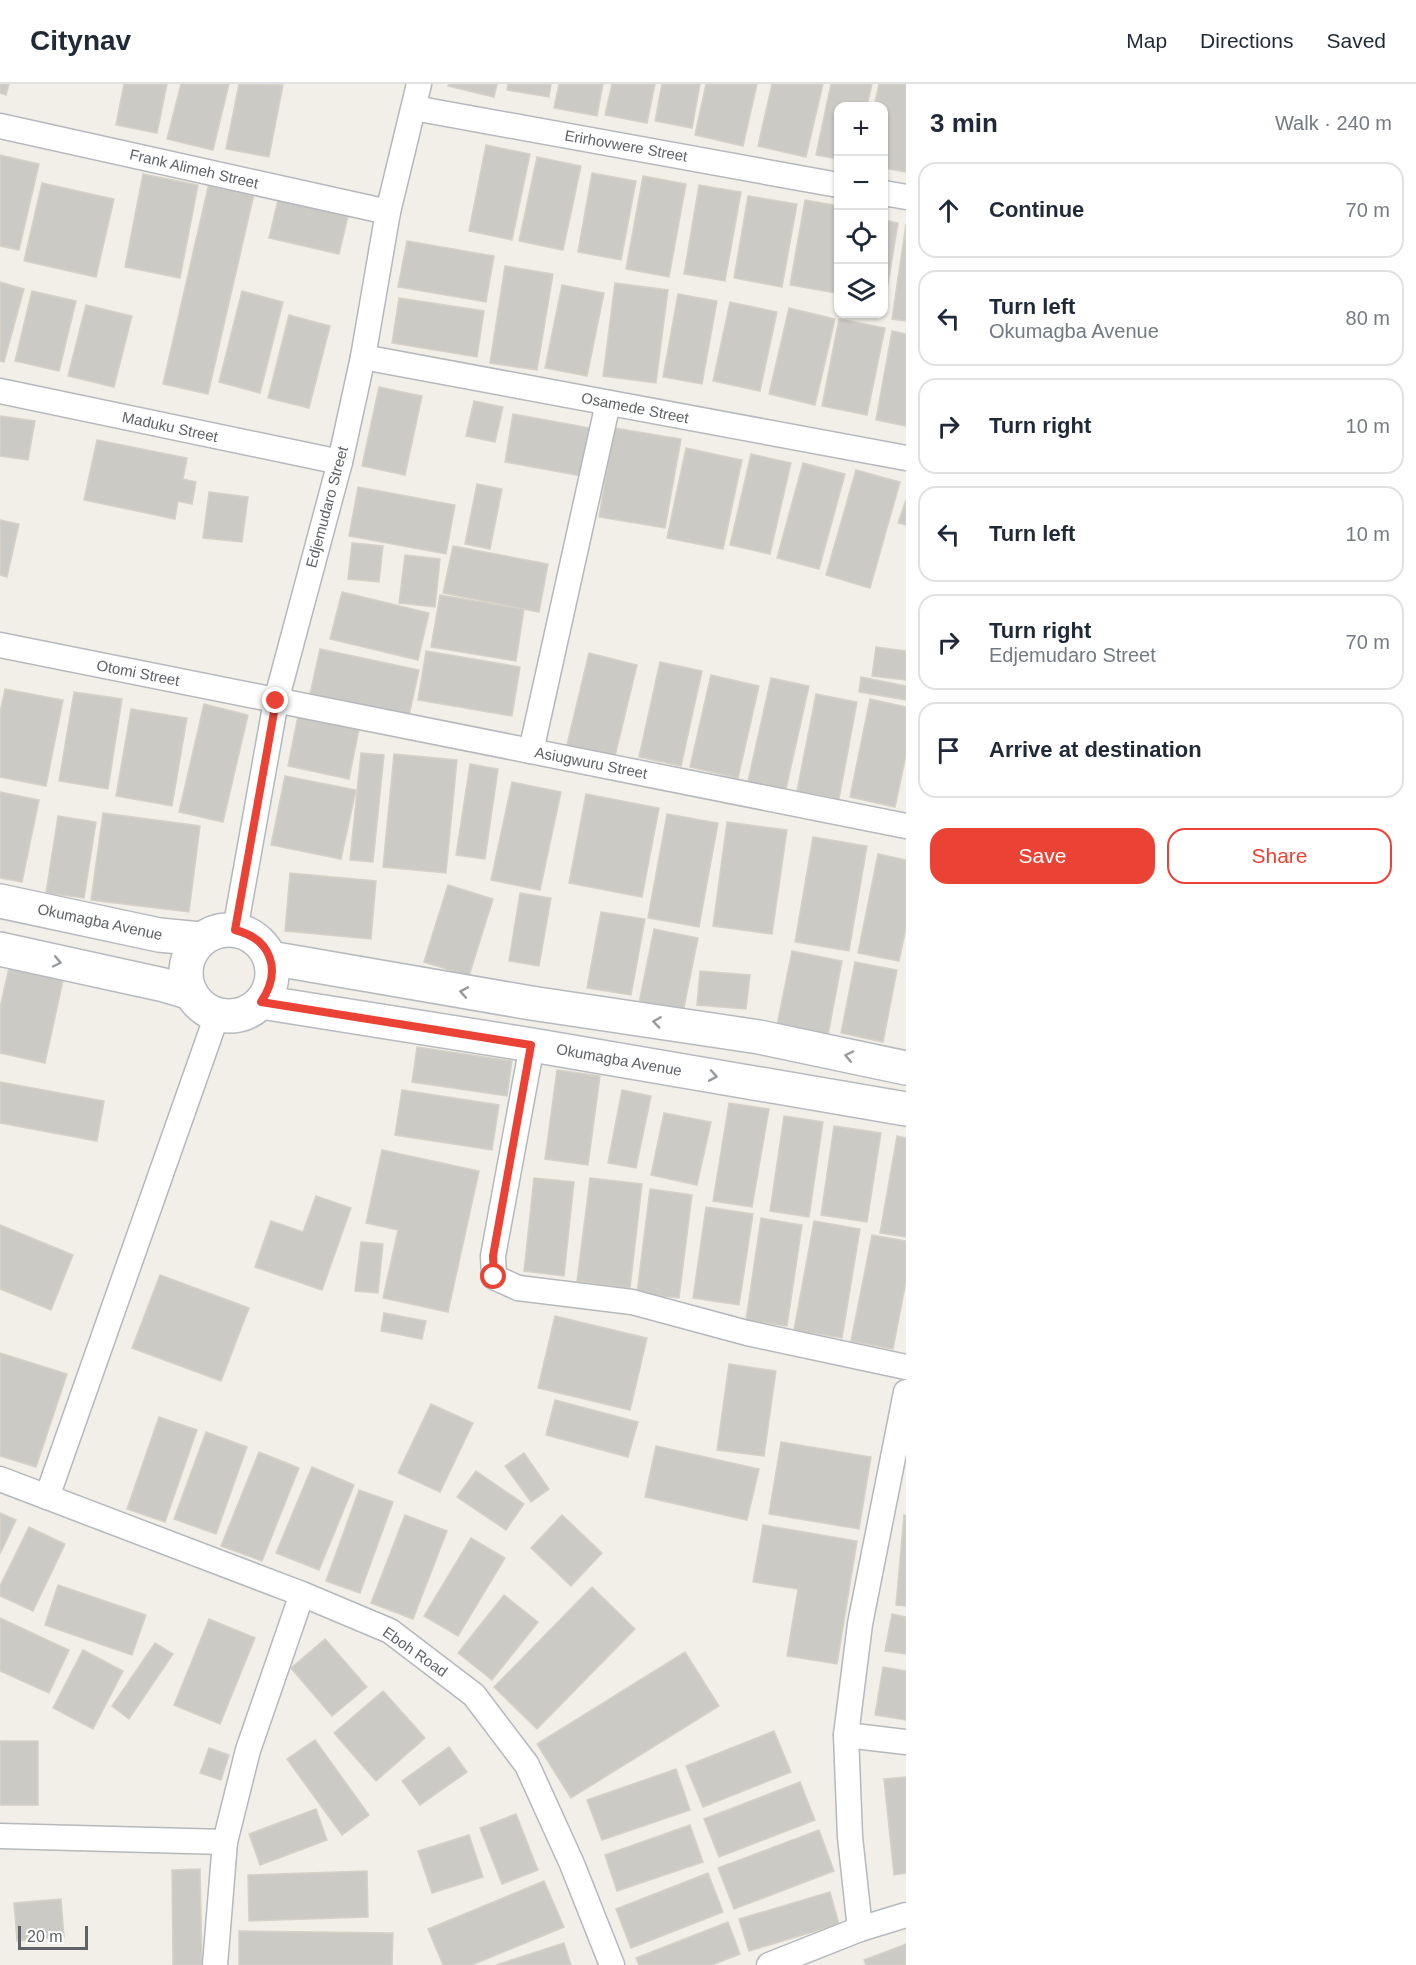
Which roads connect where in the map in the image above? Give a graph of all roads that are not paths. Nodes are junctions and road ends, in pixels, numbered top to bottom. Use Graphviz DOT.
graph roads {
  1 [pos="419,84"];
  2 [pos="414,108"];
  3 [pos="0,126"];
  4 [pos="834,184"];
  5 [pos="888,194"];
  6 [pos="906,197"];
  7 [pos="388,212"];
  8 [pos="363,357"];
  9 [pos="0,392"];
  10 [pos="608,403"];
  11 [pos="906,458"];
  12 [pos="340,462"];
  13 [pos="0,645"];
  14 [pos="276,701"];
  15 [pos="531,752"];
  16 [pos="906,825"];
  17 [pos="0,901"];
  18 [pos="235,930"];
  19 [pos="201,939"];
  20 [pos="0,949"];
  21 [pos="270,958"];
  22 [pos="190,993"];
  23 [pos="261,1002"];
  24 [pos="218,1015"];
  25 [pos="531,1045"];
  26 [pos="906,1068"];
  27 [pos="906,1109"];
  28 [pos="906,1367"];
  29 [pos="906,1392"];
  30 [pos="0,1479"];
  31 [pos="47,1497"];
  32 [pos="302,1594"];
  33 [pos="846,1735"];
  34 [pos="906,1742"];
  35 [pos="0,1836"];
  36 [pos="225,1842"];
  37 [pos="906,1916"];
  38 [pos="860,1929"];
  39 [pos="215,1965"];
  40 [pos="612,1965"];
  41 [pos="769,1965"];
  1 -- 2 [label="street, Edjemudaro Street"];
  2 -- 4 [label="street, Erirhovwere Street"];
  2 -- 7 [label="street, Edjemudaro Street"];
  3 -- 7 [label="street, Frank Alimeh Street"];
  5 -- 6 [label="street"];
  7 -- 8 [label="street, Edjemudaro Street"];
  8 -- 10 [label="street, Osamede Street"];
  8 -- 12 [label="street, Edjemudaro Street"];
  9 -- 12 [label="street, Maduku Street"];
  10 -- 11 [label="street, Osamede Street"];
  10 -- 15 [label="street"];
  12 -- 14 [label="street, Edjemudaro Street"];
  13 -- 14 [label="street, Otomi Street"];
  14 -- 15 [label="street, Asiugwuru Street"];
  14 -- 18 [label="street, Edjemudaro Street"];
  15 -- 16 [label="street, Asiugwuru Street"];
  17 -- 19 [label="main road, Okumagba Avenue"];
  18 -- 19 [label="main road"];
  18 -- 21 [label="main road"];
  19 -- 22 [label="main road"];
  20 -- 22 [label="main road, one-way"];
  21 -- 23 [label="main road"];
  26 -- 21 [label="main road, one-way"];
  22 -- 24 [label="main road"];
  23 -- 24 [label="main road"];
  23 -- 25 [label="main road, Okumagba Avenue"];
  24 -- 31 [label="street"];
  25 -- 27 [label="main road, Okumagba Avenue, one-way"];
  25 -- 28 [label="street"];
  29 -- 33 [label="street"];
  30 -- 31 [label="street, Eboh Road"];
  31 -- 32 [label="street, Eboh Road"];
  32 -- 36 [label="street"];
  32 -- 40 [label="street, Eboh Road"];
  33 -- 34 [label="street"];
  33 -- 38 [label="street"];
  35 -- 36 [label="street"];
  36 -- 39 [label="street"];
  37 -- 38 [label="street"];
  38 -- 41 [label="street"];
}
